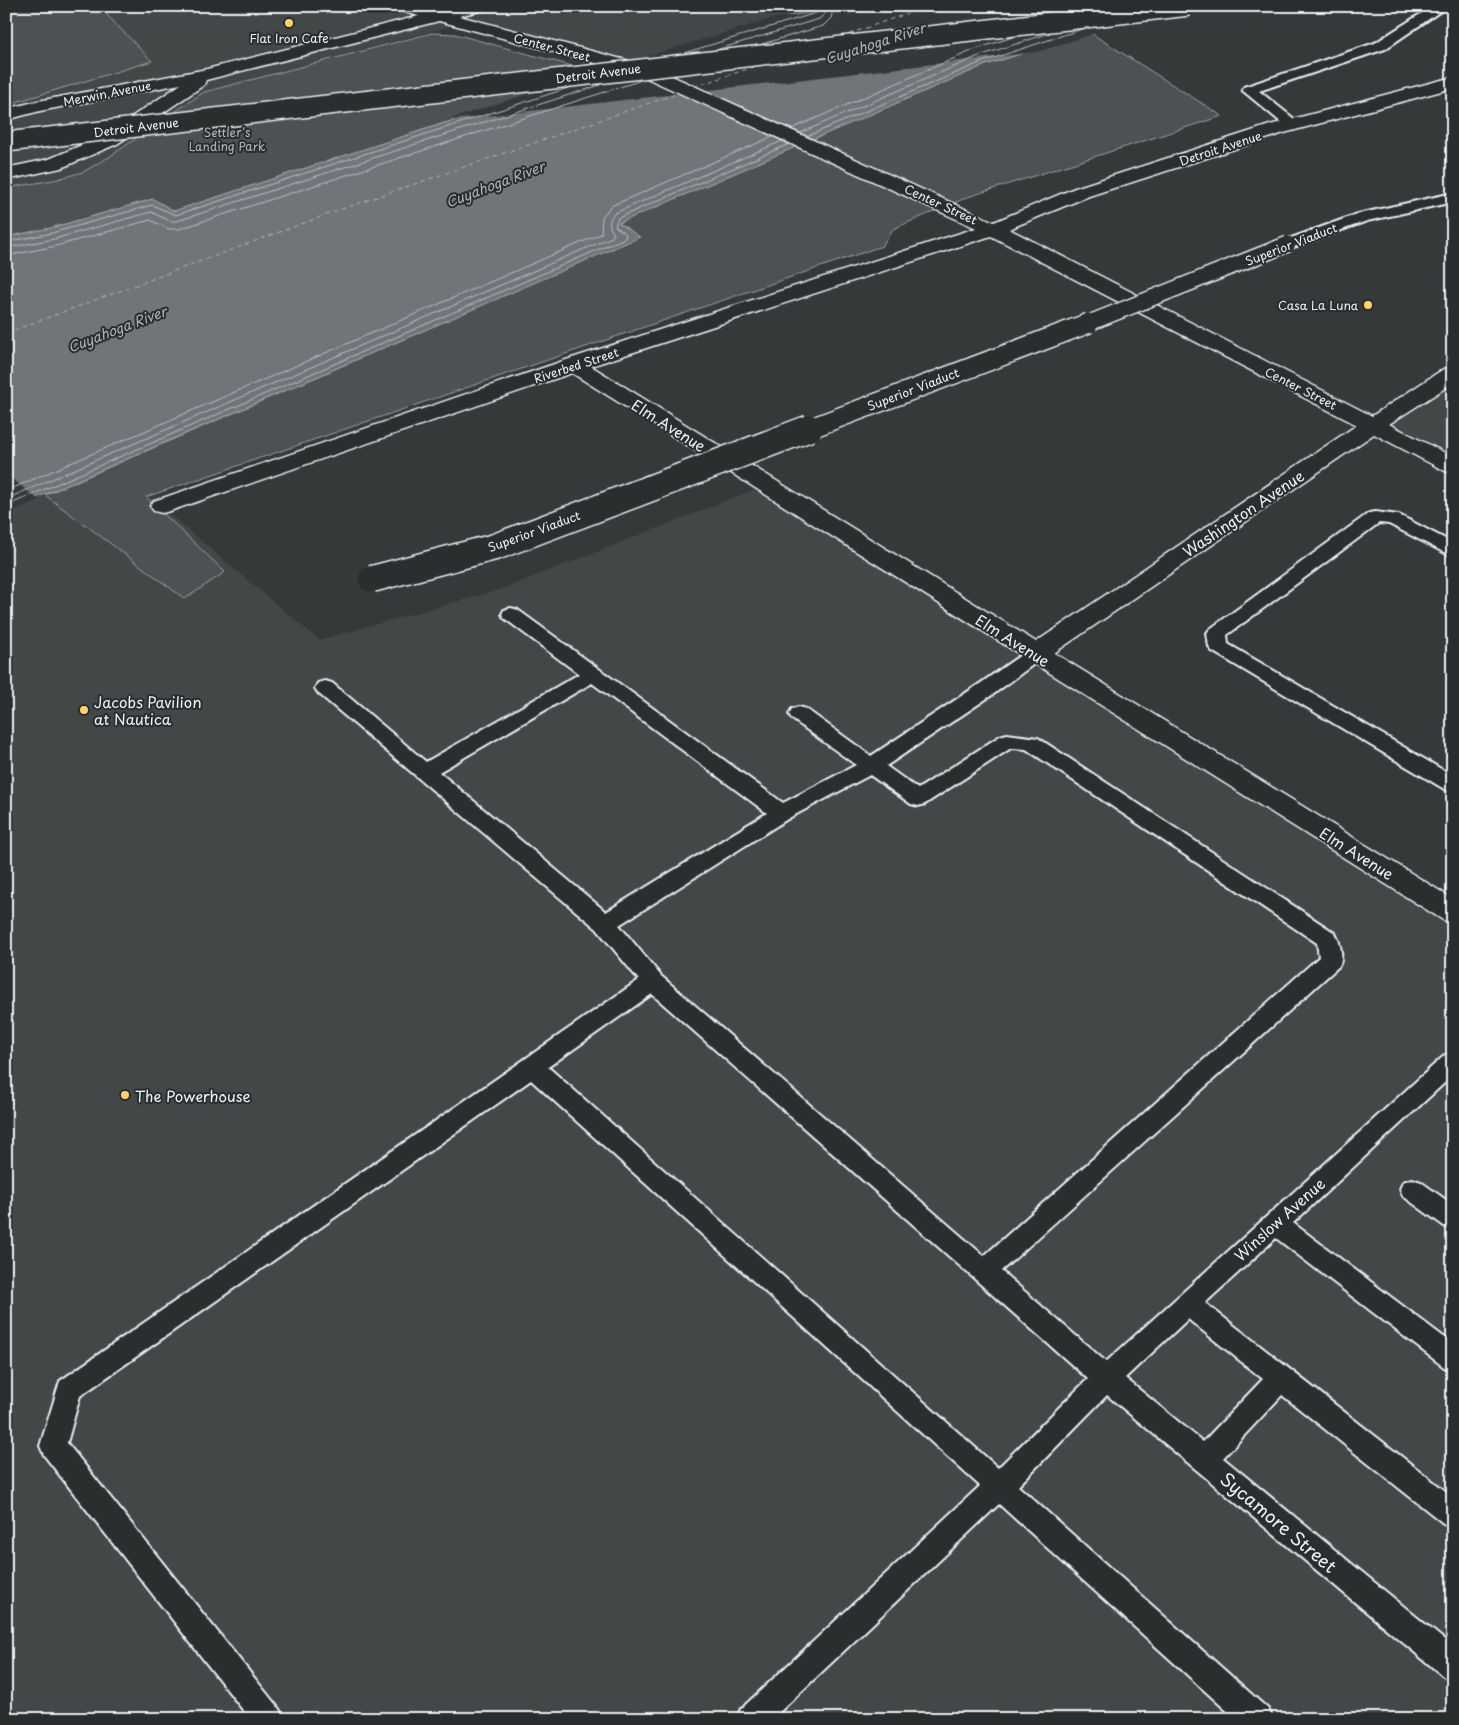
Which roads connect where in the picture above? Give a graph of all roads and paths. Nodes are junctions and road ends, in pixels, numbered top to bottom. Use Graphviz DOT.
graph roads {
  1 [pos="403,6"];
  2 [pos="478,6"];
  3 [pos="1189,6"];
  4 [pos="1442,6"];
  5 [pos="440,16"];
  6 [pos="641,70"];
  7 [pos="207,74"];
  8 [pos="1453,82"];
  9 [pos="6,115"];
  10 [pos="1293,125"];
  11 [pos="6,142"];
  12 [pos="6,174"];
  13 [pos="1453,197"];
  14 [pos="993,229"];
  15 [pos="1089,323"];
  16 [pos="574,365"];
  17 [pos="1453,373"];
  18 [pos="1373,425"];
  19 [pos="1453,466"];
  20 [pos="162,506"];
  21 [pos="1453,551"];
  22 [pos="372,580"];
  23 [pos="511,614"];
  24 [pos="1035,654"];
  25 [pos="594,674"];
  26 [pos="325,688"];
  27 [pos="799,714"];
  28 [pos="872,765"];
  29 [pos="424,772"];
  30 [pos="1453,785"];
  31 [pos="782,813"];
  32 [pos="1453,913"];
  33 [pos="605,923"];
  34 [pos="653,982"];
  35 [pos="1453,1061"];
  36 [pos="531,1066"];
  37 [pos="1412,1189"];
  38 [pos="1453,1219"];
  39 [pos="1275,1223"];
  40 [pos="984,1271"];
  41 [pos="1187,1304"];
  42 [pos="1453,1359"];
  43 [pos="1106,1378"];
  44 [pos="1281,1378"];
  45 [pos="1204,1459"];
  46 [pos="998,1486"];
  47 [pos="1453,1514"];
  48 [pos="1453,1666"];
  49 [pos="269,1719"];
  50 [pos="751,1719"];
  51 [pos="1258,1719"];
  1 -- 5 [label="street, Center Street"];
  2 -- 5 [label="street, Merwin Avenue"];
  3 -- 6 [label="street, Detroit Avenue, bridge"];
  4 -- 10 [label="lane"];
  5 -- 6 [label="street, Center Street"];
  5 -- 7 [label="street, Merwin Avenue"];
  6 -- 11 [label="street, Detroit Avenue, bridge"];
  6 -- 14 [label="street, Center Street"];
  7 -- 9 [label="street, Merwin Avenue"];
  7 -- 12 [label="street, Merwin Avenue"];
  8 -- 10 [label="street, Detroit Avenue"];
  10 -- 14 [label="street, Detroit Avenue"];
  13 -- 15 [label="lane, Superior Viaduct, bridge"];
  14 -- 16 [label="street, Riverbed Street"];
  14 -- 18 [label="street, Center Street"];
  15 -- 22 [label="street, Superior Viaduct, bridge"];
  16 -- 20 [label="street, Riverbed Street"];
  16 -- 24 [label="street, Elm Avenue"];
  17 -- 18 [label="street, Washington Avenue"];
  18 -- 19 [label="street, Center Street"];
  18 -- 24 [label="street, Washington Avenue"];
  21 -- 30 [label="lane"];
  23 -- 25 [label="lane"];
  24 -- 28 [label="lane"];
  24 -- 32 [label="street, Elm Avenue"];
  25 -- 29 [label="lane"];
  25 -- 31 [label="lane"];
  26 -- 29 [label="lane, Sycamore Street"];
  27 -- 28 [label="lane"];
  28 -- 31 [label="lane"];
  28 -- 40 [label="lane"];
  29 -- 33 [label="lane, Sycamore Street"];
  31 -- 33 [label="lane"];
  33 -- 34 [label="lane, Sycamore Street"];
  34 -- 36 [label="lane"];
  34 -- 40 [label="lane, Sycamore Street"];
  35 -- 39 [label="lane, Winslow Avenue"];
  36 -- 46 [label="lane"];
  36 -- 49 [label="lane"];
  37 -- 38 [label="lane"];
  39 -- 41 [label="lane, Winslow Avenue"];
  39 -- 42 [label="lane"];
  40 -- 43 [label="lane, Sycamore Street"];
  41 -- 43 [label="lane, Winslow Avenue"];
  41 -- 44 [label="lane"];
  43 -- 45 [label="lane, Sycamore Street"];
  43 -- 46 [label="lane, Winslow Avenue"];
  44 -- 45 [label="lane"];
  44 -- 47 [label="lane"];
  45 -- 48 [label="lane, Sycamore Street"];
  46 -- 50 [label="lane, Winslow Avenue"];
  46 -- 51 [label="lane"];
}
